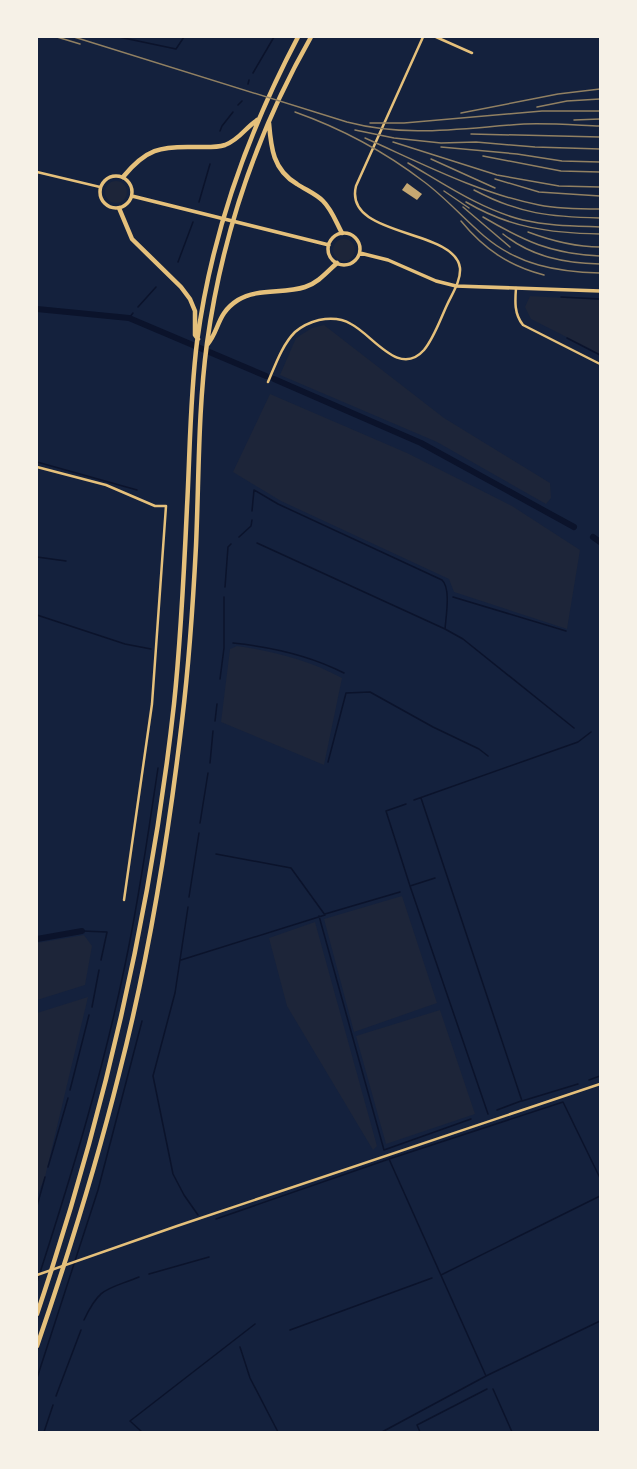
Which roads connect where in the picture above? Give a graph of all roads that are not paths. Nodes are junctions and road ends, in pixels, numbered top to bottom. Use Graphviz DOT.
graph roads {
  1 [pos="298,37"];
  2 [pos="311,37"];
  3 [pos="423,37"];
  4 [pos="436,37"];
  5 [pos="472,53"];
  6 [pos="259,119"];
  7 [pos="269,121"];
  8 [pos="37,172"];
  9 [pos="123,177"];
  10 [pos="100,187"];
  11 [pos="132,196"];
  12 [pos="119,208"];
  13 [pos="342,234"];
  14 [pos="329,245"];
  15 [pos="360,253"];
  16 [pos="337,263"];
  17 [pos="456,286"];
  18 [pos="516,288"];
  19 [pos="600,290"];
  20 [pos="198,339"];
  21 [pos="207,345"];
  22 [pos="600,364"];
  23 [pos="268,382"];
  24 [pos="37,467"];
  25 [pos="124,900"];
  26 [pos="600,1084"];
  27 [pos="37,1275"];
  28 [pos="37,1314"];
  29 [pos="37,1346"];
  1 -- 6 [label="highway"];
  2 -- 7 [label="highway"];
  3 -- 17 [label="street"];
  4 -- 5 [label="street"];
  6 -- 9 [label="highway"];
  6 -- 20 [label="highway"];
  7 -- 13 [label="highway"];
  7 -- 21 [label="highway"];
  8 -- 10 [label="street"];
  9 -- 10 [label="street"];
  9 -- 11 [label="street"];
  10 -- 12 [label="street"];
  11 -- 12 [label="street"];
  11 -- 14 [label="street"];
  12 -- 20 [label="highway"];
  13 -- 14 [label="street"];
  13 -- 15 [label="street"];
  14 -- 16 [label="street"];
  15 -- 16 [label="street"];
  15 -- 17 [label="street"];
  16 -- 21 [label="highway"];
  17 -- 18 [label="street"];
  17 -- 23 [label="street"];
  18 -- 19 [label="street"];
  18 -- 22 [label="street"];
  20 -- 28 [label="highway"];
  21 -- 29 [label="highway"];
  24 -- 25 [label="street"];
  26 -- 27 [label="street"];
}
